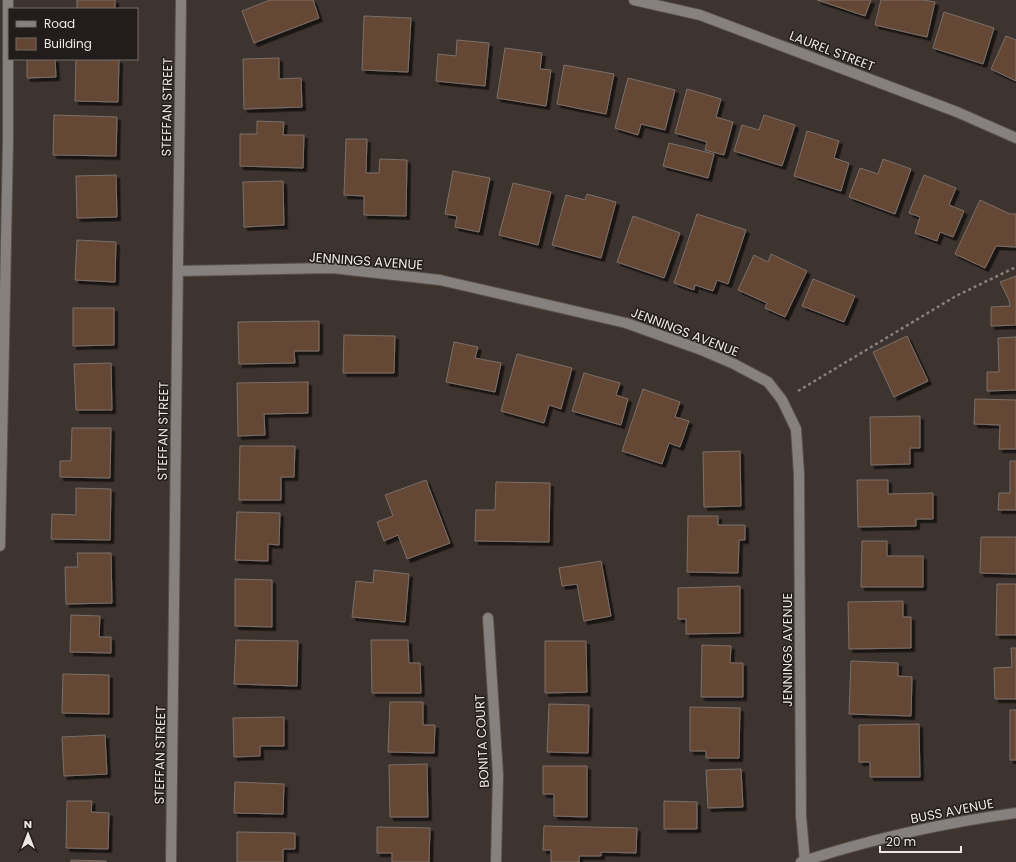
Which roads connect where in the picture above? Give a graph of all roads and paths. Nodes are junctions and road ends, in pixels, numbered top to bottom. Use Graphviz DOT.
graph roads {
  1 [pos="8,0"];
  2 [pos="181,0"];
  3 [pos="634,0"];
  4 [pos="1016,138"];
  5 [pos="1016,267"];
  6 [pos="178,271"];
  7 [pos="782,400"];
  8 [pos="0,546"];
  9 [pos="488,618"];
  10 [pos="1016,813"];
  11 [pos="172,862"];
  12 [pos="496,862"];
  13 [pos="804,862"];
  1 -- 8 [label="street"];
  2 -- 6 [label="street, STEFFAN STREET"];
  3 -- 4 [label="street, LAUREL STREET"];
  5 -- 7 [label="path"];
  6 -- 7 [label="street, JENNINGS AVENUE"];
  6 -- 11 [label="street, STEFFAN STREET"];
  7 -- 13 [label="street, JENNINGS AVENUE"];
  9 -- 12 [label="street, BONITA COURT"];
  10 -- 13 [label="street, BUSS AVENUE"];
}
